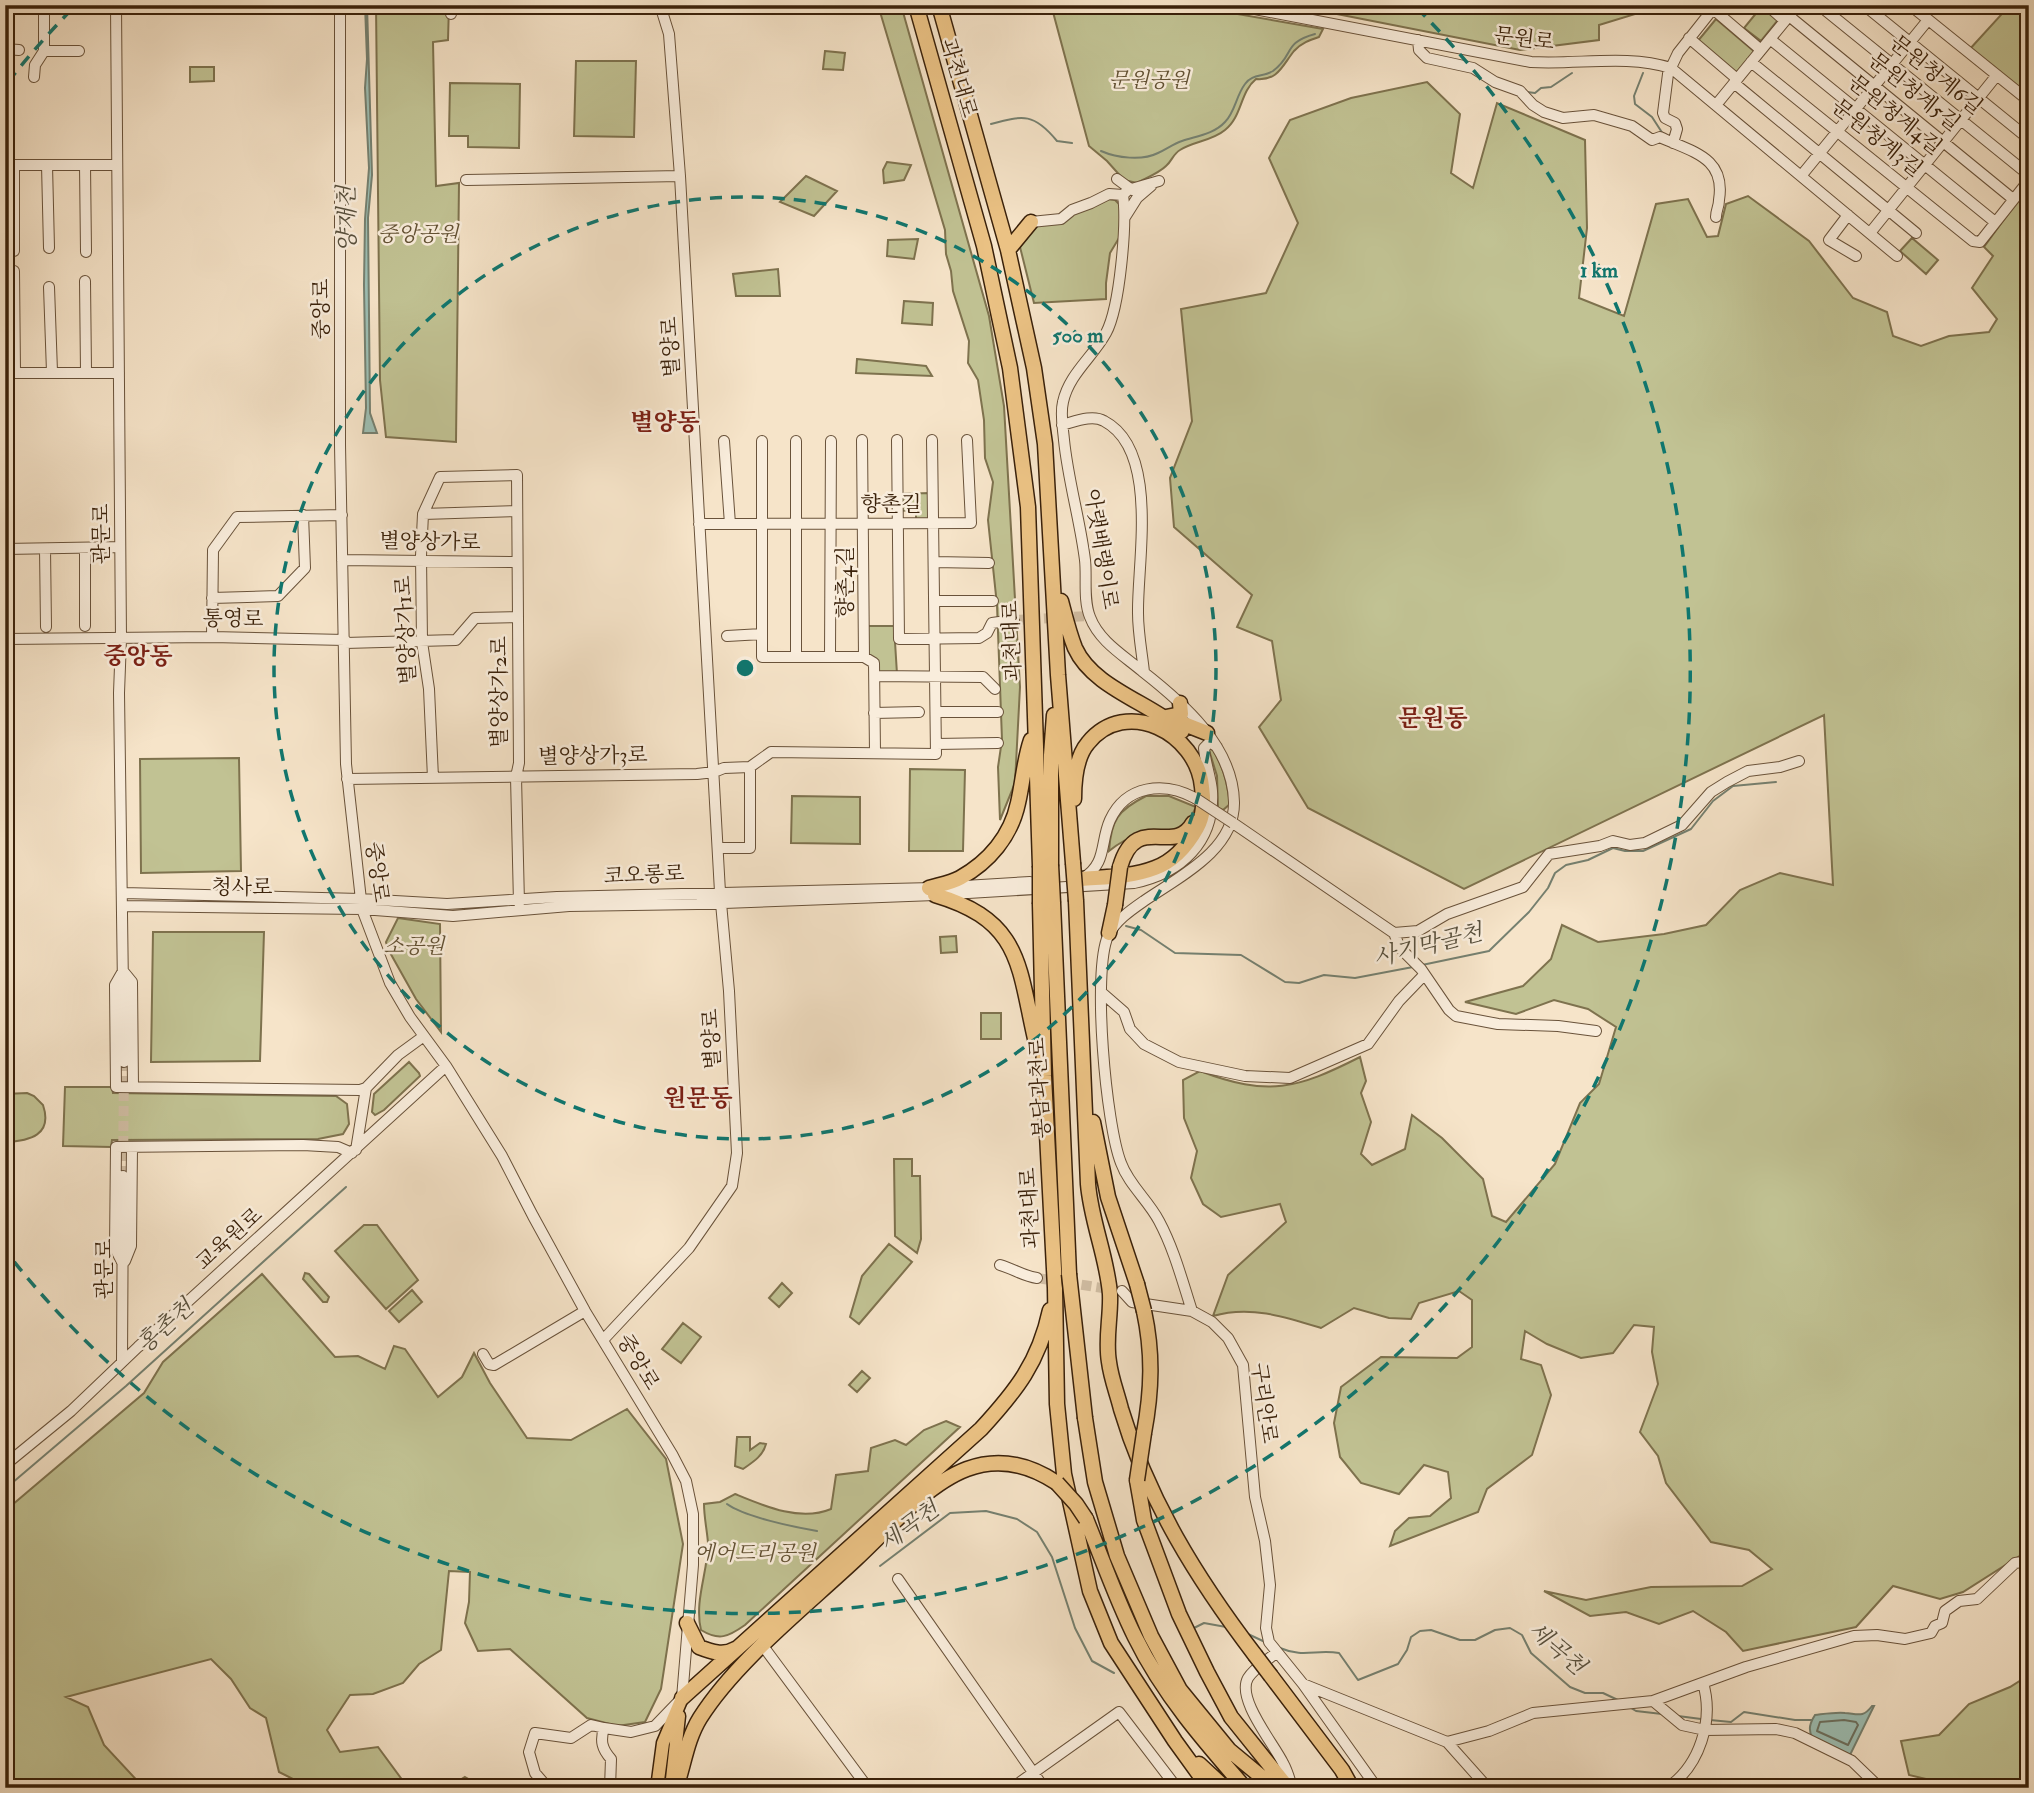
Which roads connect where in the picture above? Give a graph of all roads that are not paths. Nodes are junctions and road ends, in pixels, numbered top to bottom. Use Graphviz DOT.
graph roads {
  1 [pos="44,5"];
  2 [pos="116,5"];
  3 [pos="340,5"];
  4 [pos="660,5"];
  5 [pos="916,5"];
  6 [pos="1234,5"];
  7 [pos="1767,5"];
  8 [pos="1798,5"];
  9 [pos="1819,5"];
  10 [pos="1864,5"];
  11 [pos="1910,5"];
  12 [pos="1715,7"];
  13 [pos="943,10"];
  14 [pos="1787,19"];
  15 [pos="1928,20"];
  16 [pos="1689,38"];
  17 [pos="1770,39"];
  18 [pos="1418,40"];
  19 [pos="1910,42"];
  20 [pos="5,49"];
  21 [pos="19,50"];
  22 [pos="1761,50"];
  23 [pos="44,51"];
  24 [pos="79,51"];
  25 [pos="1751,62"];
  26 [pos="1892,64"];
  27 [pos="1671,68"];
  28 [pos="1997,75"];
  29 [pos="34,77"];
  30 [pos="1735,81"];
  31 [pos="1875,85"];
  32 [pos="1979,98"];
  33 [pos="2029,101"];
  34 [pos="1716,105"];
  35 [pos="1857,108"];
  36 [pos="1961,119"];
  37 [pos="1838,131"];
  38 [pos="2029,139"];
  39 [pos="1674,141"];
  40 [pos="1944,141"];
  41 [pos="1820,153"];
  42 [pos="1925,164"];
  43 [pos="10,165"];
  44 [pos="47,165"];
  45 [pos="85,165"];
  46 [pos="117,165"];
  47 [pos="680,176"];
  48 [pos="1801,176"];
  49 [pos="2029,177"];
  50 [pos="467,180"];
  51 [pos="1907,187"];
  52 [pos="2013,199"];
  53 [pos="1889,210"];
  54 [pos="1848,215"];
  55 [pos="1716,217"];
  56 [pos="1038,221"];
  57 [pos="1995,222"];
  58 [pos="1870,233"];
  59 [pos="1916,233"];
  60 [pos="49,248"];
  61 [pos="1008,250"];
  62 [pos="14,251"];
  63 [pos="86,252"];
  64 [pos="1856,256"];
  65 [pos="1898,256"];
  66 [pos="14,271"];
  67 [pos="85,281"];
  68 [pos="49,287"];
  69 [pos="52,372"];
  70 [pos="86,372"];
  71 [pos="10,373"];
  72 [pos="119,373"];
  73 [pos="1062,425"];
  74 [pos="862,440"];
  75 [pos="897,440"];
  76 [pos="932,440"];
  77 [pos="967,440"];
  78 [pos="724,441"];
  79 [pos="762,441"];
  80 [pos="796,441"];
  81 [pos="831,441"];
  82 [pos="517,475"];
  83 [pos="517,511"];
  84 [pos="423,514"];
  85 [pos="303,515"];
  86 [pos="342,515"];
  87 [pos="829,523"];
  88 [pos="863,523"];
  89 [pos="897,523"];
  90 [pos="933,523"];
  91 [pos="699,524"];
  92 [pos="730,524"];
  93 [pos="762,524"];
  94 [pos="796,524"];
  95 [pos="120,547"];
  96 [pos="6,548"];
  97 [pos="85,548"];
  98 [pos="46,549"];
  99 [pos="342,560"];
  100 [pos="421,562"];
  101 [pos="517,562"];
  102 [pos="933,562"];
  103 [pos="989,563"];
  104 [pos="1054,576"];
  105 [pos="212,598"];
  106 [pos="934,601"];
  107 [pos="993,601"];
  108 [pos="518,617"];
  109 [pos="1014,620"];
  110 [pos="46,626"];
  111 [pos="85,626"];
  112 [pos="6,628"];
  113 [pos="762,634"];
  114 [pos="727,636"];
  115 [pos="212,637"];
  116 [pos="935,637"];
  117 [pos="5,639"];
  118 [pos="121,639"];
  119 [pos="345,641"];
  120 [pos="422,642"];
  121 [pos="830,656"];
  122 [pos="796,657"];
  123 [pos="864,657"];
  124 [pos="1144,672"];
  125 [pos="874,676"];
  126 [pos="935,676"];
  127 [pos="1058,676"];
  128 [pos="995,689"];
  129 [pos="1180,703"];
  130 [pos="919,712"];
  131 [pos="936,712"];
  132 [pos="998,712"];
  133 [pos="874,713"];
  134 [pos="1162,717"];
  135 [pos="1035,729"];
  136 [pos="1207,733"];
  137 [pos="998,743"];
  138 [pos="1217,748"];
  139 [pos="936,749"];
  140 [pos="875,753"];
  141 [pos="1205,761"];
  142 [pos="1799,761"];
  143 [pos="750,767"];
  144 [pos="714,772"];
  145 [pos="516,777"];
  146 [pos="433,778"];
  147 [pos="347,779"];
  148 [pos="1199,796"];
  149 [pos="1233,823"];
  150 [pos="718,848"];
  151 [pos="1073,863"];
  152 [pos="1045,866"];
  153 [pos="1081,880"];
  154 [pos="720,892"];
  155 [pos="932,892"];
  156 [pos="123,893"];
  157 [pos="721,903"];
  158 [pos="361,904"];
  159 [pos="519,904"];
  160 [pos="1046,904"];
  161 [pos="123,906"];
  162 [pos="1119,911"];
  163 [pos="1079,933"];
  164 [pos="1109,933"];
  165 [pos="1394,933"];
  166 [pos="123,971"];
  167 [pos="1423,972"];
  168 [pos="1101,992"];
  169 [pos="1595,1031"];
  170 [pos="424,1037"];
  171 [pos="124,1062"];
  172 [pos="446,1066"];
  173 [pos="1044,1076"];
  174 [pos="133,1087"];
  175 [pos="366,1088"];
  176 [pos="132,1147"];
  177 [pos="354,1152"];
  178 [pos="123,1176"];
  179 [pos="123,1264"];
  180 [pos="1000,1265"];
  181 [pos="1037,1279"];
  182 [pos="1055,1288"];
  183 [pos="1122,1291"];
  184 [pos="585,1311"];
  185 [pos="1192,1311"];
  186 [pos="603,1340"];
  187 [pos="483,1354"];
  188 [pos="122,1362"];
  189 [pos="5,1465"];
  190 [pos="2029,1561"];
  191 [pos="898,1579"];
  192 [pos="687,1623"];
  193 [pos="763,1646"];
  194 [pos="739,1647"];
  195 [pos="1277,1651"];
  196 [pos="1703,1683"];
  197 [pos="1303,1684"];
  198 [pos="720,1690"];
  199 [pos="1326,1693"];
  200 [pos="682,1698"];
  201 [pos="1653,1701"];
  202 [pos="1318,1703"];
  203 [pos="1706,1723"];
  204 [pos="604,1728"];
  205 [pos="1175,1741"];
  206 [pos="1447,1742"];
  207 [pos="661,1754"];
  208 [pos="673,1760"];
  209 [pos="1033,1773"];
  210 [pos="1289,1786"];
  211 [pos="548,1788"];
  212 [pos="610,1788"];
  213 [pos="657,1788"];
  214 [pos="673,1788"];
  215 [pos="868,1788"];
  216 [pos="1012,1788"];
  217 [pos="1044,1788"];
  218 [pos="1177,1788"];
  219 [pos="1209,1788"];
  220 [pos="1225,1788"];
  221 [pos="1245,1788"];
  222 [pos="1275,1788"];
  223 [pos="1352,1788"];
  224 [pos="1377,1788"];
  225 [pos="1488,1788"];
  226 [pos="1667,1788"];
  227 [pos="1880,1788"];
  1 -- 23 [label="street"];
  2 -- 46 [label="street, 관문로"];
  3 -- 86 [label="street, 중앙로"];
  4 -- 47 [label="street, 별양로"];
  5 -- 135 [label="highway, 과천대로"];
  6 -- 18 [label="street, 문원로"];
  7 -- 14 [label="street, 문원청계5길"];
  8 -- 14 [label="street"];
  9 -- 26 [label="street, 문원청계6길"];
  10 -- 19 [label="street"];
  11 -- 15 [label="street"];
  12 -- 16 [label="street"];
  12 -- 22 [label="street"];
  13 -- 61 [label="highway, 과천대로"];
  14 -- 17 [label="street"];
  14 -- 31 [label="street, 문원청계5길"];
  15 -- 19 [label="street"];
  15 -- 28 [label="street"];
  16 -- 27 [label="street"];
  16 -- 30 [label="street"];
  17 -- 22 [label="street"];
  17 -- 35 [label="street, 문원청계4길"];
  18 -- 27 [label="street, 문원로"];
  18 -- 39 [label="street"];
  19 -- 26 [label="street"];
  19 -- 32 [label="street"];
  20 -- 21 [label="street"];
  22 -- 25 [label="street"];
  23 -- 24 [label="street"];
  23 -- 29 [label="street"];
  25 -- 30 [label="street"];
  25 -- 37 [label="street, 문원청계3길"];
  26 -- 31 [label="street"];
  26 -- 36 [label="street, 문원청계6길"];
  27 -- 34 [label="street, 문원로"];
  27 -- 39 [label="street"];
  28 -- 32 [label="street"];
  28 -- 33 [label="street"];
  30 -- 34 [label="street"];
  30 -- 41 [label="street"];
  31 -- 35 [label="street"];
  31 -- 40 [label="street, 문원청계5길"];
  32 -- 36 [label="street"];
  32 -- 38 [label="street"];
  34 -- 48 [label="street, 문원로"];
  35 -- 37 [label="street"];
  35 -- 42 [label="street, 문원청계4길"];
  36 -- 40 [label="street"];
  36 -- 49 [label="street, 문원청계6길"];
  37 -- 41 [label="street"];
  37 -- 51 [label="street, 문원청계3길"];
  39 -- 55 [label="street"];
  40 -- 42 [label="street"];
  40 -- 52 [label="street, 문원청계5길"];
  41 -- 48 [label="street"];
  41 -- 53 [label="street"];
  42 -- 51 [label="street"];
  42 -- 57 [label="street, 문원청계4길"];
  43 -- 44 [label="street"];
  43 -- 62 [label="street"];
  44 -- 45 [label="street"];
  44 -- 60 [label="street"];
  45 -- 46 [label="street"];
  45 -- 63 [label="street"];
  46 -- 72 [label="street, 관문로"];
  47 -- 50 [label="street"];
  47 -- 91 [label="street, 별양로"];
  48 -- 54 [label="street, 문원로"];
  49 -- 52 [label="street"];
  51 -- 53 [label="street"];
  51 -- 57 [label="street, 문원청계3길"];
  52 -- 57 [label="street"];
  53 -- 58 [label="street"];
  53 -- 59 [label="street"];
  54 -- 58 [label="street, 문원로"];
  54 -- 64 [label="street"];
  56 -- 61 [label="highway"];
  56 -- 73 [label="street, 아랫배랭이로"];
  58 -- 65 [label="street, 문원로"];
  61 -- 104 [label="highway, 과천대로"];
  66 -- 71 [label="street"];
  67 -- 70 [label="street"];
  68 -- 69 [label="street"];
  69 -- 70 [label="street"];
  69 -- 71 [label="street"];
  70 -- 72 [label="street"];
  72 -- 95 [label="street, 관문로"];
  73 -- 124 [label="street, 아랫배랭이로"];
  73 -- 124 [label="street"];
  74 -- 88 [label="street, 향촌4길"];
  75 -- 89 [label="street"];
  76 -- 90 [label="street"];
  77 -- 90 [label="street, 향촌길"];
  78 -- 92 [label="street"];
  79 -- 93 [label="street"];
  80 -- 94 [label="street"];
  81 -- 87 [label="street"];
  82 -- 83 [label="street, 별양상가2로"];
  82 -- 84 [label="street, 별양상가1로"];
  83 -- 84 [label="street"];
  83 -- 101 [label="street, 별양상가2로"];
  84 -- 100 [label="street, 별양상가1로"];
  85 -- 86 [label="street"];
  85 -- 105 [label="street"];
  85 -- 105 [label="street"];
  86 -- 99 [label="street, 중앙로"];
  87 -- 88 [label="street, 향촌길"];
  87 -- 94 [label="street, 향촌길"];
  87 -- 121 [label="street"];
  88 -- 89 [label="street, 향촌길"];
  88 -- 123 [label="street, 향촌4길"];
  89 -- 90 [label="street, 향촌길"];
  89 -- 116 [label="street"];
  90 -- 102 [label="street"];
  91 -- 92 [label="street, 향촌길"];
  91 -- 144 [label="street, 별양로"];
  92 -- 93 [label="street, 향촌길"];
  93 -- 94 [label="street, 향촌길"];
  93 -- 113 [label="street"];
  94 -- 122 [label="street"];
  95 -- 97 [label="street"];
  95 -- 118 [label="street, 관문로"];
  96 -- 98 [label="street"];
  96 -- 112 [label="street"];
  97 -- 98 [label="street"];
  97 -- 111 [label="street"];
  98 -- 110 [label="street"];
  99 -- 100 [label="street, 별양상가로"];
  99 -- 119 [label="street, 중앙로"];
  100 -- 101 [label="street, 별양상가로"];
  100 -- 120 [label="street, 별양상가1로"];
  101 -- 108 [label="street, 별양상가2로"];
  102 -- 103 [label="street"];
  102 -- 106 [label="street"];
  104 -- 127 [label="highway, 과천대로"];
  104 -- 134 [label="highway"];
  105 -- 115 [label="street"];
  106 -- 107 [label="street"];
  106 -- 116 [label="street"];
  108 -- 120 [label="street, 통영로"];
  108 -- 145 [label="street, 별양상가2로"];
  109 -- 116 [label="street"];
  113 -- 114 [label="street"];
  113 -- 122 [label="street"];
  115 -- 118 [label="street, 통영로"];
  115 -- 119 [label="street, 통영로"];
  116 -- 126 [label="street"];
  117 -- 118 [label="street, 통영로"];
  118 -- 156 [label="street, 관문로"];
  119 -- 120 [label="street, 통영로"];
  119 -- 147 [label="street, 중앙로"];
  120 -- 146 [label="street, 별양상가1로"];
  121 -- 122 [label="street"];
  121 -- 123 [label="street"];
  123 -- 125 [label="street, 향촌4길"];
  124 -- 129 [label="street, 아랫배랭이로"];
  125 -- 126 [label="street"];
  125 -- 133 [label="street, 향촌4길"];
  126 -- 128 [label="street"];
  126 -- 131 [label="street"];
  127 -- 151 [label="highway, 과천대로"];
  127 -- 152 [label="highway"];
  129 -- 134 [label="highway"];
  129 -- 136 [label="street, 아랫배랭이로"];
  130 -- 133 [label="street"];
  131 -- 132 [label="street"];
  131 -- 139 [label="street"];
  133 -- 140 [label="street, 향촌4길"];
  134 -- 136 [label="highway"];
  134 -- 141 [label="highway"];
  135 -- 152 [label="highway, 과천대로"];
  135 -- 155 [label="highway"];
  136 -- 138 [label="street, 아랫배랭이로"];
  137 -- 139 [label="street"];
  138 -- 141 [label="street"];
  138 -- 149 [label="street, 아랫배랭이로"];
  139 -- 140 [label="street"];
  140 -- 143 [label="street"];
  141 -- 155 [label="street"];
  142 -- 165 [label="street"];
  143 -- 144 [label="street"];
  143 -- 150 [label="street"];
  144 -- 145 [label="street, 별양상가3로"];
  144 -- 150 [label="street, 별양로"];
  145 -- 146 [label="street, 별양상가3로"];
  145 -- 159 [label="street, 별양상가2로"];
  146 -- 147 [label="street, 별양상가3로"];
  147 -- 158 [label="street, 중앙로"];
  148 -- 149 [label="street, bridge"];
  148 -- 151 [label="highway"];
  148 -- 153 [label="highway"];
  148 -- 153 [label="street"];
  148 -- 162 [label="highway, bridge"];
  149 -- 162 [label="street"];
  149 -- 165 [label="street"];
  150 -- 154 [label="street, 별양로"];
  151 -- 163 [label="highway, 과천대로, bridge"];
  152 -- 160 [label="highway, 과천대로, bridge"];
  153 -- 155 [label="street"];
  154 -- 155 [label="street, 코오롱로"];
  154 -- 157 [label="street, 별양로"];
  154 -- 159 [label="street, 코오롱로"];
  155 -- 157 [label="street"];
  155 -- 173 [label="highway"];
  156 -- 158 [label="street, 청사로"];
  156 -- 161 [label="street, 관문로"];
  157 -- 159 [label="street"];
  157 -- 186 [label="street, 별양로"];
  158 -- 159 [label="street"];
  158 -- 161 [label="street, 청사로"];
  158 -- 170 [label="street, 중앙로"];
  160 -- 173 [label="highway, 과천대로"];
  160 -- 222 [label="highway, 봉담과천로, bridge"];
  161 -- 166 [label="street, 관문로"];
  162 -- 164 [label="highway"];
  163 -- 210 [label="highway, bridge"];
  163 -- 223 [label="highway, bridge"];
  164 -- 168 [label="street"];
  165 -- 167 [label="street"];
  166 -- 171 [label="street, 관문로"];
  166 -- 174 [label="street"];
  166 -- 174 [label="street"];
  167 -- 168 [label="street"];
  167 -- 169 [label="street"];
  168 -- 185 [label="street"];
  170 -- 172 [label="street, 중앙로"];
  170 -- 175 [label="street"];
  172 -- 177 [label="street, 교육원로"];
  172 -- 184 [label="street, 중앙로"];
  173 -- 182 [label="highway, 과천대로"];
  174 -- 175 [label="street"];
  175 -- 177 [label="street"];
  176 -- 177 [label="street"];
  176 -- 179 [label="street"];
  176 -- 179 [label="street"];
  177 -- 188 [label="street, 교육원로"];
  178 -- 179 [label="street, 관문로"];
  179 -- 188 [label="street, 관문로"];
  180 -- 181 [label="street"];
  182 -- 194 [label="highway"];
  182 -- 205 [label="highway"];
  183 -- 185 [label="street"];
  184 -- 186 [label="street, 중앙로"];
  184 -- 187 [label="street"];
  185 -- 195 [label="street, 구리안로"];
  186 -- 192 [label="street, 중앙로"];
  188 -- 189 [label="street, 교육원로"];
  190 -- 196 [label="street"];
  191 -- 209 [label="street"];
  192 -- 194 [label="highway"];
  192 -- 200 [label="street, 중앙로"];
  193 -- 198 [label="highway"];
  193 -- 215 [label="street"];
  193 -- 221 [label="highway, bridge"];
  194 -- 200 [label="highway"];
  195 -- 197 [label="street"];
  195 -- 210 [label="street"];
  196 -- 201 [label="street"];
  196 -- 203 [label="street"];
  197 -- 199 [label="street"];
  197 -- 202 [label="street"];
  198 -- 200 [label="highway"];
  198 -- 214 [label="highway"];
  199 -- 202 [label="street"];
  199 -- 206 [label="street"];
  200 -- 204 [label="street"];
  200 -- 207 [label="main road"];
  200 -- 208 [label="main road"];
  201 -- 203 [label="street"];
  201 -- 206 [label="street"];
  202 -- 224 [label="street"];
  203 -- 226 [label="street"];
  203 -- 227 [label="street"];
  204 -- 211 [label="street"];
  204 -- 212 [label="street"];
  205 -- 219 [label="highway"];
  205 -- 220 [label="highway"];
  206 -- 225 [label="street"];
  207 -- 208 [label="main road"];
  207 -- 213 [label="main road"];
  208 -- 214 [label="main road"];
  209 -- 216 [label="street"];
  209 -- 217 [label="street"];
  209 -- 218 [label="street"];
}
